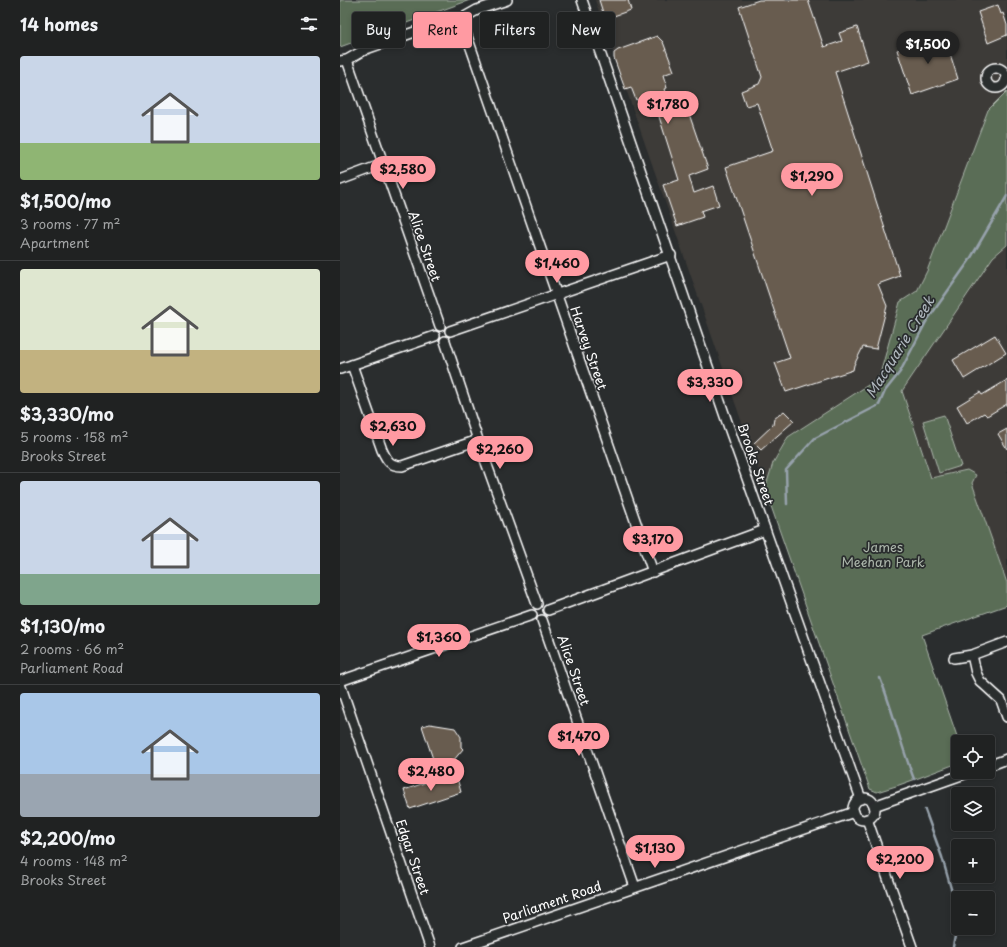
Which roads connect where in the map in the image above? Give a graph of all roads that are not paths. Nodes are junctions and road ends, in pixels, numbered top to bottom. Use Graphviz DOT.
graph roads {
  1 [pos="506,0"];
  2 [pos="582,0"];
  3 [pos="472,13"];
  4 [pos="413,33"];
  5 [pos="471,48"];
  6 [pos="344,61"];
  7 [pos="1007,63"];
  8 [pos="996,68"];
  9 [pos="1006,77"];
  10 [pos="383,164"];
  11 [pos="340,180"];
  12 [pos="671,256"];
  13 [pos="557,295"];
  14 [pos="440,326"];
  15 [pos="450,331"];
  16 [pos="435,336"];
  17 [pos="445,341"];
  18 [pos="352,365"];
  19 [pos="340,370"];
  20 [pos="478,440"];
  21 [pos="766,530"];
  22 [pos="653,572"];
  23 [pos="537,604"];
  24 [pos="548,610"];
  25 [pos="532,615"];
  26 [pos="542,620"];
  27 [pos="1007,642"];
  28 [pos="972,655"];
  29 [pos="954,658"];
  30 [pos="340,682"];
  31 [pos="1007,717"];
  32 [pos="1007,759"];
  33 [pos="995,763"];
  34 [pos="951,779"];
  35 [pos="860,799"];
  36 [pos="874,806"];
  37 [pos="854,812"];
  38 [pos="867,819"];
  39 [pos="635,887"];
  40 [pos="430,947"];
  41 [pos="463,947"];
  42 [pos="912,947"];
  1 -- 3 [label="street"];
  2 -- 12 [label="street, Brooks Street"];
  4 -- 6 [label="street"];
  5 -- 13 [label="street, Harvey Street"];
  6 -- 10 [label="street, Alice Street"];
  7 -- 8 [label="street"];
  8 -- 9 [label="street"];
  8 -- 9 [label="street"];
  10 -- 11 [label="street"];
  10 -- 14 [label="street, Alice Street"];
  12 -- 13 [label="street"];
  12 -- 21 [label="street, Brooks Street"];
  13 -- 15 [label="street"];
  13 -- 22 [label="street, Harvey Street"];
  14 -- 15 [label="street"];
  14 -- 16 [label="street"];
  15 -- 17 [label="street"];
  16 -- 17 [label="street"];
  16 -- 18 [label="street"];
  17 -- 20 [label="street"];
  18 -- 19 [label="street"];
  18 -- 20 [label="street"];
  20 -- 23 [label="street"];
  21 -- 22 [label="street"];
  21 -- 35 [label="street, Brooks Street"];
  22 -- 24 [label="street"];
  23 -- 24 [label="street"];
  23 -- 25 [label="street"];
  24 -- 26 [label="street"];
  25 -- 26 [label="street"];
  25 -- 30 [label="street"];
  26 -- 39 [label="street, Alice Street"];
  27 -- 28 [label="street"];
  28 -- 29 [label="street"];
  28 -- 31 [label="street"];
  30 -- 40 [label="street, Edgar Street"];
  32 -- 33 [label="street"];
  34 -- 36 [label="street"];
  35 -- 36 [label="street"];
  35 -- 37 [label="street"];
  36 -- 38 [label="street"];
  37 -- 38 [label="street"];
  37 -- 39 [label="street, Parliament Road"];
  38 -- 42 [label="street"];
  39 -- 41 [label="street, Parliament Road"];
}
